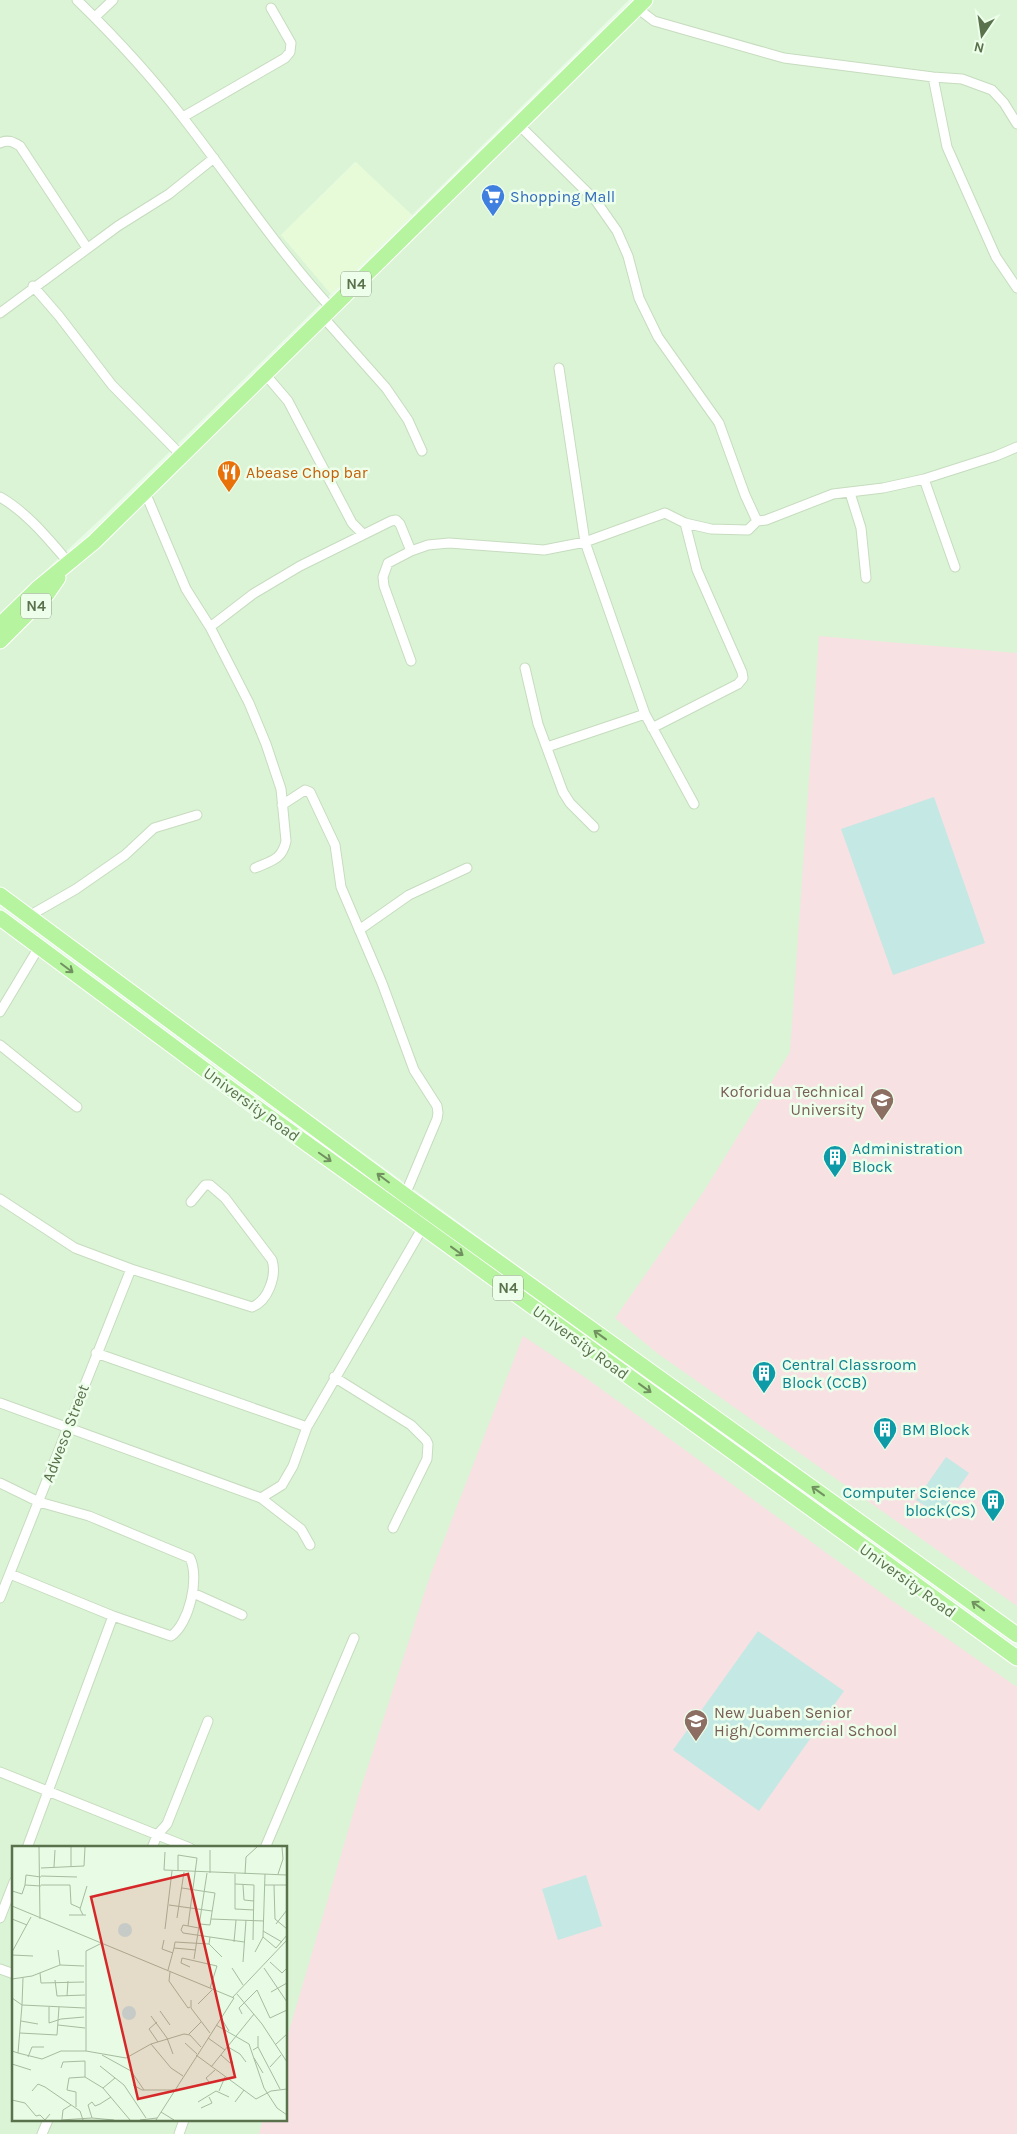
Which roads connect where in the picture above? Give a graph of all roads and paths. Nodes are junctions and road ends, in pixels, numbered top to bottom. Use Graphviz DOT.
graph roads {
  1 [pos="77,0"];
  2 [pos="112,0"];
  3 [pos="641,4"];
  4 [pos="271,8"];
  5 [pos="95,17"];
  6 [pos="932,77"];
  7 [pos="183,117"];
  8 [pos="518,124"];
  9 [pos="1017,124"];
  10 [pos="0,143"];
  11 [pos="214,158"];
  12 [pos="87,248"];
  13 [pos="33,286"];
  14 [pos="1017,288"];
  15 [pos="0,312"];
  16 [pos="327,312"];
  17 [pos="559,368"];
  18 [pos="265,374"];
  19 [pos="1017,447"];
  20 [pos="422,451"];
  21 [pos="182,456"];
  22 [pos="924,479"];
  23 [pos="145,492"];
  24 [pos="850,493"];
  25 [pos="0,497"];
  26 [pos="757,521"];
  27 [pos="685,523"];
  28 [pos="362,534"];
  29 [pos="585,542"];
  30 [pos="411,551"];
  31 [pos="68,565"];
  32 [pos="955,566"];
  33 [pos="866,578"];
  34 [pos="1,620"];
  35 [pos="210,627"];
  36 [pos="0,641"];
  37 [pos="411,661"];
  38 [pos="525,668"];
  39 [pos="645,714"];
  40 [pos="652,728"];
  41 [pos="547,747"];
  42 [pos="694,804"];
  43 [pos="282,805"];
  44 [pos="197,815"];
  45 [pos="594,827"];
  46 [pos="255,868"];
  47 [pos="467,868"];
  48 [pos="0,895"];
  49 [pos="28,916"];
  50 [pos="0,918"];
  51 [pos="359,930"];
  52 [pos="38,947"];
  53 [pos="0,1012"];
  54 [pos="0,1045"];
  55 [pos="77,1106"];
  56 [pos="405,1195"];
  57 [pos="0,1199"];
  58 [pos="191,1202"];
  59 [pos="423,1226"];
  60 [pos="131,1269"];
  61 [pos="96,1353"];
  62 [pos="334,1377"];
  63 [pos="0,1403"];
  64 [pos="68,1427"];
  65 [pos="307,1427"];
  66 [pos="0,1483"];
  67 [pos="261,1498"];
  68 [pos="39,1502"];
  69 [pos="393,1528"];
  70 [pos="310,1545"];
  71 [pos="10,1574"];
  72 [pos="193,1593"];
  73 [pos="0,1598"];
  74 [pos="242,1615"];
  75 [pos="113,1616"];
  76 [pos="1017,1635"];
  77 [pos="354,1638"];
  78 [pos="1014,1652"];
  79 [pos="208,1721"];
  80 [pos="0,1772"];
  81 [pos="49,1790"];
  82 [pos="157,1835"];
  83 [pos="28,1846"];
  84 [pos="153,1846"];
  85 [pos="185,1846"];
  86 [pos="266,1846"];
  87 [pos="12,1887"];
  88 [pos="0,1918"];
  89 [pos="0,1969"];
  90 [pos="12,1973"];
  91 [pos="47,2122"];
  92 [pos="183,2122"];
  93 [pos="42,2134"];
  94 [pos="179,2134"];
  1 -- 5 [label="street"];
  2 -- 5 [label="street"];
  3 -- 6 [label="street"];
  3 -- 8 [label="highway, N4"];
  4 -- 7 [label="street"];
  5 -- 7 [label="street"];
  6 -- 9 [label="street"];
  6 -- 14 [label="street"];
  7 -- 11 [label="street"];
  8 -- 16 [label="highway, N4"];
  8 -- 26 [label="street"];
  10 -- 12 [label="street"];
  11 -- 12 [label="street"];
  11 -- 16 [label="street"];
  12 -- 13 [label="street"];
  13 -- 15 [label="street"];
  13 -- 21 [label="street"];
  16 -- 18 [label="highway, N4"];
  16 -- 20 [label="street"];
  17 -- 29 [label="street"];
  18 -- 21 [label="highway, N4"];
  18 -- 28 [label="street"];
  19 -- 22 [label="street"];
  21 -- 23 [label="highway, N4"];
  22 -- 24 [label="street"];
  22 -- 32 [label="street"];
  23 -- 31 [label="highway, N4"];
  23 -- 35 [label="street"];
  24 -- 26 [label="street"];
  24 -- 33 [label="street"];
  25 -- 31 [label="street"];
  26 -- 27 [label="street"];
  27 -- 29 [label="street"];
  27 -- 40 [label="street"];
  28 -- 30 [label="street"];
  28 -- 35 [label="street"];
  29 -- 30 [label="street"];
  29 -- 39 [label="street"];
  30 -- 37 [label="street"];
  31 -- 34 [label="highway, N4"];
  31 -- 36 [label="highway, N4"];
  35 -- 43 [label="street"];
  38 -- 41 [label="street"];
  39 -- 40 [label="street"];
  39 -- 41 [label="street"];
  40 -- 42 [label="street"];
  41 -- 45 [label="street"];
  43 -- 46 [label="street"];
  43 -- 51 [label="street"];
  44 -- 49 [label="street"];
  47 -- 51 [label="street"];
  48 -- 49 [label="highway, University Road / N4"];
  56 -- 49 [label="highway, University Road / N4, one-way"];
  50 -- 52 [label="highway, University Road / N4"];
  51 -- 56 [label="street"];
  52 -- 53 [label="street"];
  52 -- 59 [label="highway, University Road / N4, one-way"];
  54 -- 55 [label="street"];
  76 -- 56 [label="highway, University Road / N4, one-way"];
  57 -- 60 [label="street"];
  58 -- 60 [label="street"];
  59 -- 62 [label="street"];
  59 -- 78 [label="highway, University Road / N4, one-way"];
  60 -- 61 [label="street, Adweso Street"];
  61 -- 64 [label="street, Adweso Street"];
  61 -- 65 [label="street"];
  62 -- 65 [label="street"];
  62 -- 69 [label="street"];
  63 -- 64 [label="street"];
  64 -- 67 [label="street"];
  64 -- 68 [label="street, Adweso Street"];
  65 -- 67 [label="street"];
  66 -- 68 [label="street"];
  67 -- 70 [label="street"];
  68 -- 71 [label="street, Adweso Street"];
  68 -- 72 [label="street"];
  71 -- 73 [label="street, Adweso Street"];
  71 -- 75 [label="street"];
  72 -- 74 [label="street"];
  72 -- 75 [label="street"];
  75 -- 81 [label="street"];
  77 -- 86 [label="street"];
  79 -- 82 [label="street"];
  80 -- 81 [label="street"];
  81 -- 82 [label="street"];
  81 -- 83 [label="street"];
  82 -- 84 [label="street"];
  82 -- 85 [label="street"];
  87 -- 88 [label="street"];
  89 -- 90 [label="street"];
  91 -- 93 [label="street"];
  92 -- 94 [label="street"];
}
